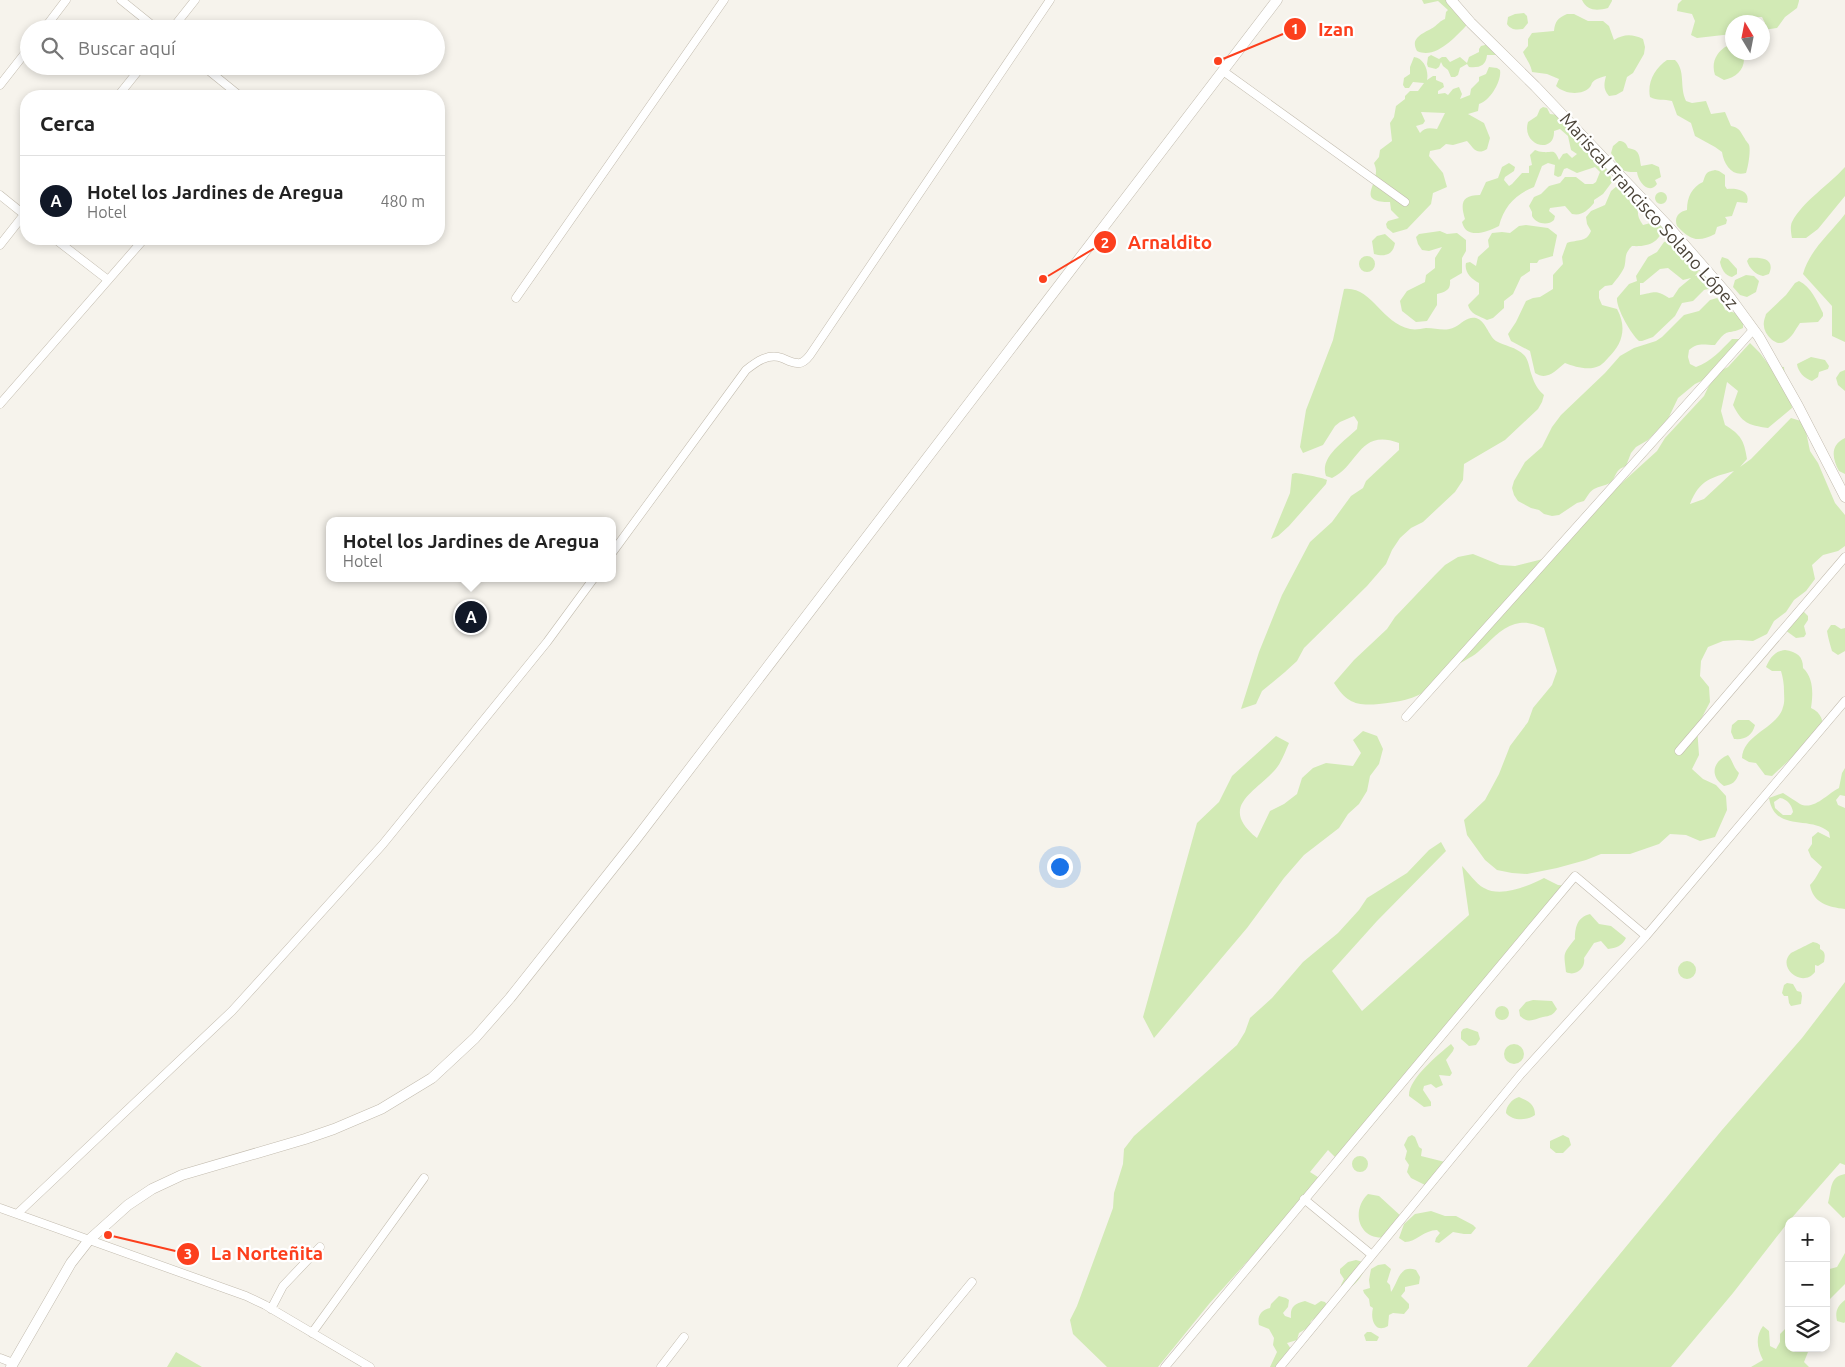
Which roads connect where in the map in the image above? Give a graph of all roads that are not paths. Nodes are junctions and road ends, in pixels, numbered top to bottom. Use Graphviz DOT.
graph roads {
  1 [pos="66,0"];
  2 [pos="121,0"];
  3 [pos="195,0"];
  4 [pos="724,0"];
  5 [pos="1050,0"];
  6 [pos="1277,0"];
  7 [pos="1451,0"];
  8 [pos="51,20"];
  9 [pos="146,20"];
  10 [pos="179,20"];
  11 [pos="20,59"];
  12 [pos="1223,71"];
  13 [pos="135,75"];
  14 [pos="214,75"];
  15 [pos="0,85"];
  16 [pos="123,90"];
  17 [pos="233,90"];
  18 [pos="0,196"];
  19 [pos="1405,202"];
  20 [pos="20,210"];
  21 [pos="20,221"];
  22 [pos="0,245"];
  23 [pos="63,245"];
  24 [pos="139,245"];
  25 [pos="108,280"];
  26 [pos="516,298"];
  27 [pos="1753,330"];
  28 [pos="0,404"];
  29 [pos="1845,497"];
  30 [pos="616,548"];
  31 [pos="1845,556"];
  32 [pos="591,582"];
  33 [pos="1845,701"];
  34 [pos="1406,717"];
  35 [pos="1679,751"];
  36 [pos="1646,936"];
  37 [pos="424,1178"];
  38 [pos="1304,1199"];
  39 [pos="0,1208"];
  40 [pos="17,1214"];
  41 [pos="89,1240"];
  42 [pos="320,1247"];
  43 [pos="1372,1255"];
  44 [pos="972,1282"];
  45 [pos="271,1309"];
  46 [pos="312,1333"];
  47 [pos="684,1337"];
  48 [pos="0,1358"];
  49 [pos="12,1365"];
  50 [pos="370,1367"];
  51 [pos="661,1367"];
  52 [pos="902,1367"];
  53 [pos="1165,1367"];
  54 [pos="1280,1367"];
  1 -- 8 [label="street"];
  2 -- 9 [label="street"];
  3 -- 10 [label="street"];
  4 -- 26 [label="street"];
  5 -- 30 [label="street"];
  6 -- 12 [label="street"];
  7 -- 27 [label="street, Mariscal Francisco Solano López"];
  11 -- 15 [label="street"];
  12 -- 19 [label="street"];
  12 -- 41 [label="street"];
  13 -- 16 [label="street"];
  14 -- 17 [label="street"];
  18 -- 20 [label="street"];
  21 -- 22 [label="street"];
  23 -- 25 [label="street"];
  24 -- 25 [label="street"];
  25 -- 28 [label="street"];
  27 -- 29 [label="street, Mariscal Francisco Solano López"];
  27 -- 34 [label="street"];
  31 -- 35 [label="street"];
  32 -- 40 [label="street"];
  33 -- 36 [label="street"];
  36 -- 38 [label="street"];
  36 -- 43 [label="street"];
  37 -- 46 [label="street"];
  38 -- 43 [label="street"];
  38 -- 53 [label="street"];
  39 -- 40 [label="street"];
  40 -- 41 [label="street"];
  41 -- 45 [label="street"];
  41 -- 49 [label="street"];
  42 -- 45 [label="street"];
  43 -- 54 [label="street"];
  44 -- 52 [label="street"];
  45 -- 46 [label="street"];
  46 -- 50 [label="street"];
  47 -- 51 [label="street"];
  48 -- 49 [label="street"];
}
